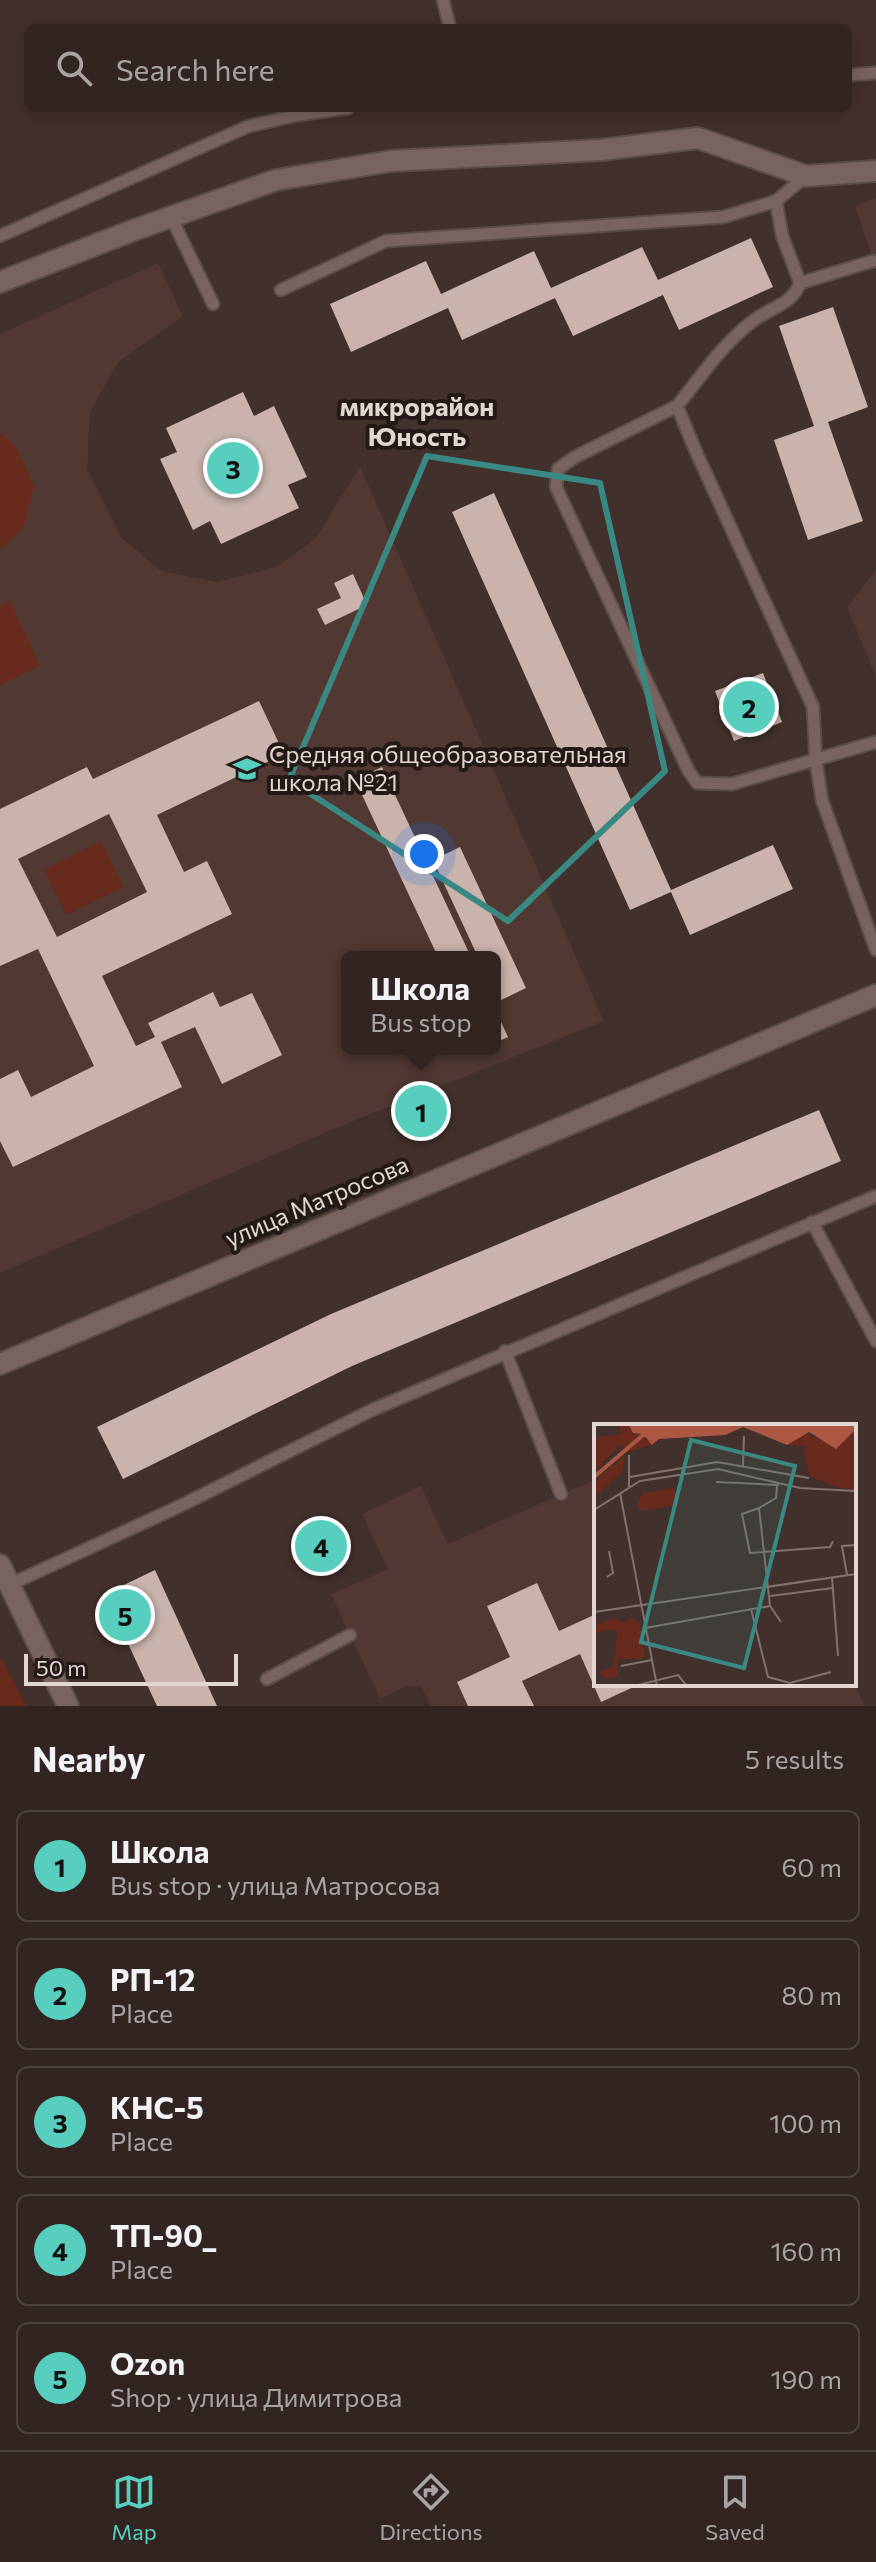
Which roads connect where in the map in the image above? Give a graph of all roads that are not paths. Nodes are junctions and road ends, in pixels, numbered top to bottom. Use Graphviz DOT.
graph roads {
  1 [pos="443,0"];
  2 [pos="449,24"];
  3 [pos="876,73"];
  4 [pos="852,75"];
  5 [pos="319,112"];
  6 [pos="876,171"];
  7 [pos="806,176"];
  8 [pos="776,201"];
  9 [pos="171,217"];
  10 [pos="0,236"];
  11 [pos="873,261"];
  12 [pos="0,282"];
  13 [pos="800,283"];
  14 [pos="281,290"];
  15 [pos="213,304"];
  16 [pos="677,406"];
  17 [pos="876,742"];
  18 [pos="816,762"];
  19 [pos="876,950"];
  20 [pos="876,995"];
  21 [pos="876,1196"];
  22 [pos="812,1222"];
  23 [pos="876,1341"];
  24 [pos="505,1351"];
  25 [pos="0,1364"];
  26 [pos="561,1494"];
  27 [pos="0,1565"];
  28 [pos="9,1585"];
  29 [pos="350,1635"];
  30 [pos="267,1679"];
  31 [pos="68,1706"];
  1 -- 2 [label="lane"];
  3 -- 4 [label="lane"];
  5 -- 10 [label="lane"];
  6 -- 7 [label="main road"];
  7 -- 8 [label="lane"];
  7 -- 9 [label="main road"];
  8 -- 13 [label="lane"];
  8 -- 14 [label="lane"];
  9 -- 12 [label="main road"];
  9 -- 15 [label="lane"];
  11 -- 13 [label="lane"];
  13 -- 16 [label="lane"];
  16 -- 18 [label="lane"];
  16 -- 18 [label="lane"];
  17 -- 18 [label="lane"];
  18 -- 19 [label="lane"];
  20 -- 25 [label="main road, улица Матросова"];
  21 -- 22 [label="lane"];
  22 -- 23 [label="lane"];
  22 -- 24 [label="lane"];
  24 -- 26 [label="lane"];
  24 -- 28 [label="lane"];
  27 -- 28 [label="main road"];
  28 -- 31 [label="main road"];
  29 -- 30 [label="lane"];
}
